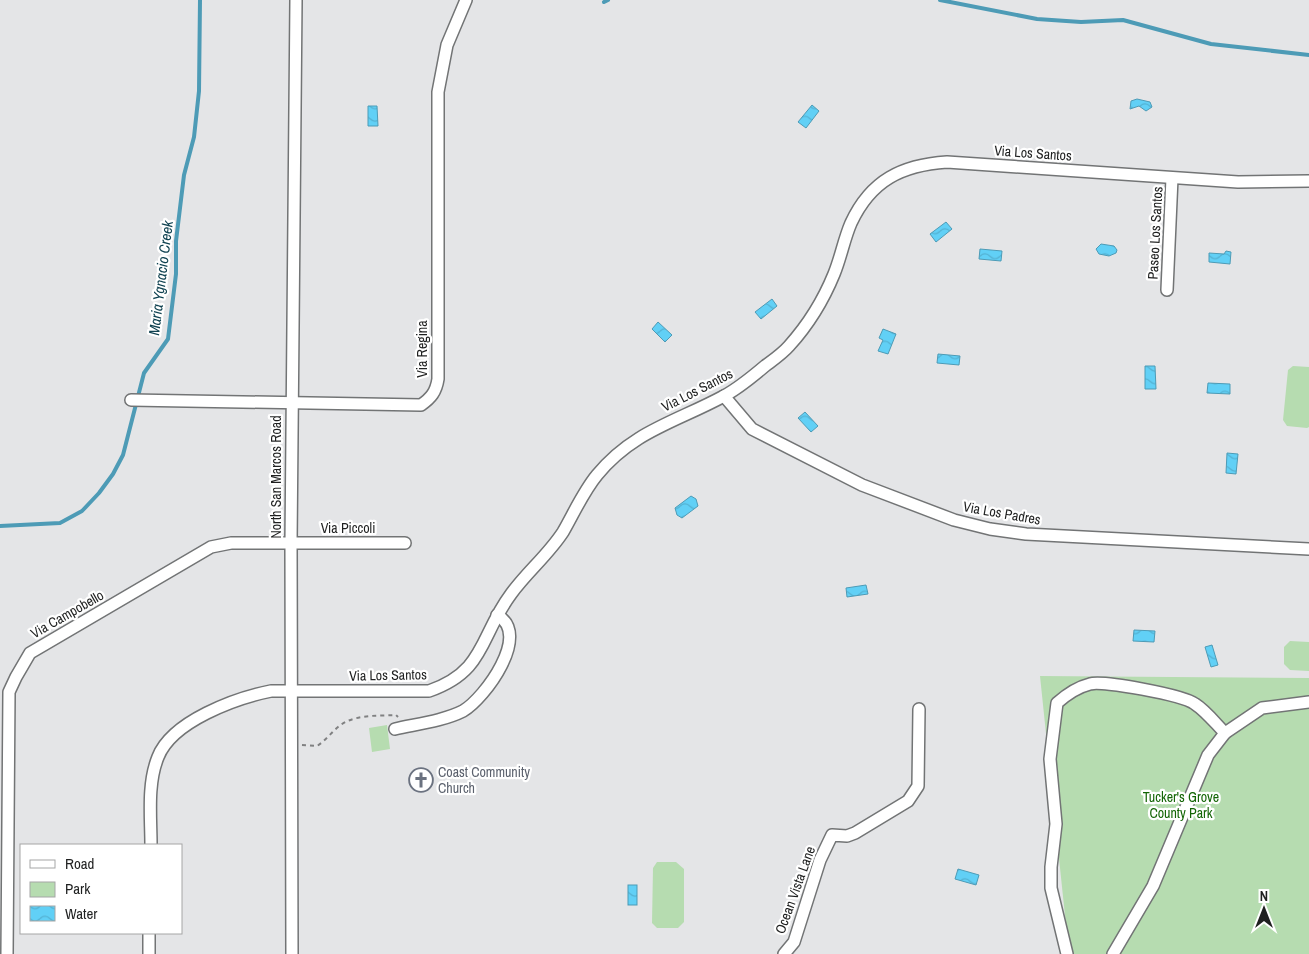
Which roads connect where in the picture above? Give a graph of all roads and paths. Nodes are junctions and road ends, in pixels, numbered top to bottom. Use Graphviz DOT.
graph roads {
  1 [pos="296,0"];
  2 [pos="466,0"];
  3 [pos="1172,178"];
  4 [pos="1309,180"];
  5 [pos="1167,290"];
  6 [pos="724,396"];
  7 [pos="131,400"];
  8 [pos="292,404"];
  9 [pos="291,543"];
  10 [pos="405,543"];
  11 [pos="1309,549"];
  12 [pos="496,615"];
  13 [pos="291,690"];
  14 [pos="1309,702"];
  15 [pos="919,709"];
  16 [pos="397,726"];
  17 [pos="1226,733"];
  18 [pos="290,746"];
  19 [pos="4,765"];
  20 [pos="151,844"];
  21 [pos="149,934"];
  22 [pos="7,954"];
  23 [pos="149,954"];
  24 [pos="292,954"];
  25 [pos="784,954"];
  26 [pos="1068,954"];
  27 [pos="1113,954"];
  1 -- 8 [label="street, North San Marcos Road"];
  2 -- 8 [label="street, Via Regina"];
  3 -- 4 [label="street, Via Los Santos"];
  3 -- 5 [label="street, Paseo Los Santos"];
  3 -- 6 [label="street, Via Los Santos"];
  6 -- 11 [label="street, Via Los Padres"];
  6 -- 12 [label="street, Via Los Santos"];
  7 -- 8 [label="street, Via Regina"];
  8 -- 9 [label="street, North San Marcos Road"];
  9 -- 10 [label="street, Via Piccoli"];
  9 -- 13 [label="street, North San Marcos Road"];
  9 -- 19 [label="street, Via Campobello"];
  12 -- 13 [label="street, Via Los Santos"];
  12 -- 16 [label="street"];
  13 -- 18 [label="street, North San Marcos Road"];
  13 -- 20 [label="street"];
  14 -- 17 [label="street"];
  15 -- 25 [label="street, Ocean Vista Lane"];
  16 -- 18 [label="path"];
  17 -- 26 [label="street"];
  17 -- 27 [label="street"];
  18 -- 24 [label="street, North San Marcos Road"];
  19 -- 22 [label="street, Via Campobello"];
  21 -- 23 [label="street"];
}
